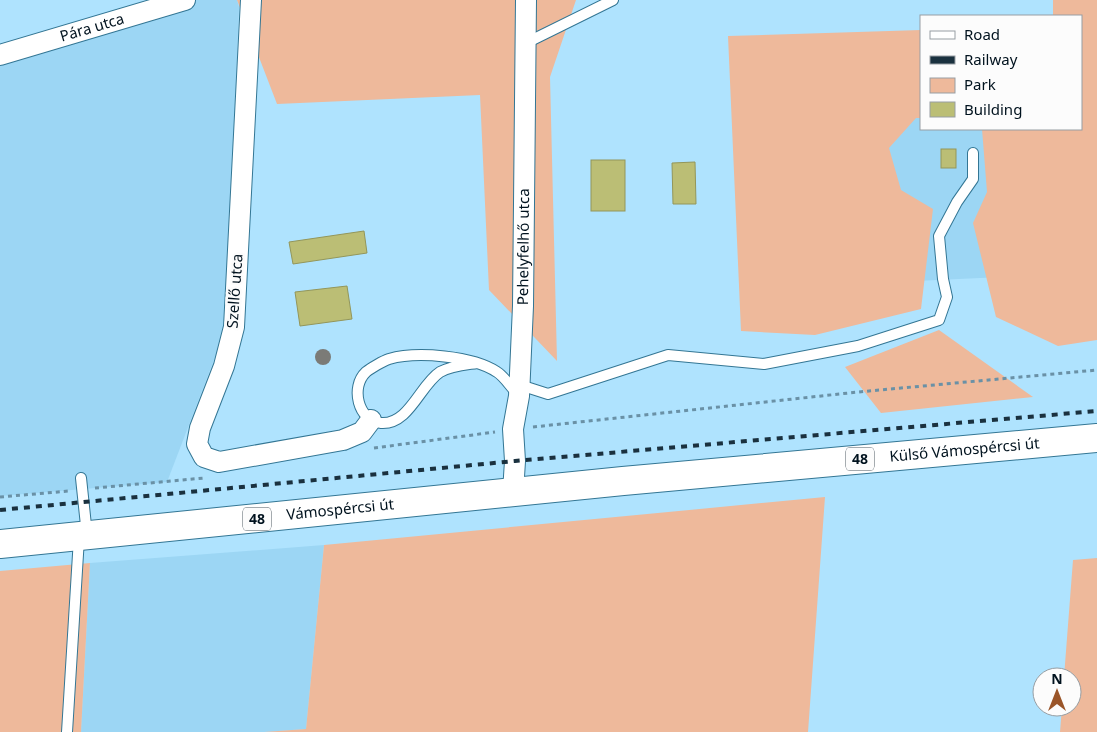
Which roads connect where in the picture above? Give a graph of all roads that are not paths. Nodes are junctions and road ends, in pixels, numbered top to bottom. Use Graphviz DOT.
graph roads {
  1 [pos="185,0"];
  2 [pos="251,0"];
  3 [pos="526,0"];
  4 [pos="613,0"];
  5 [pos="526,43"];
  6 [pos="0,55"];
  7 [pos="973,153"];
  8 [pos="477,363"];
  9 [pos="519,390"];
  10 [pos="371,420"];
  11 [pos="1097,438"];
  12 [pos="81,478"];
  13 [pos="623,481"];
  14 [pos="513,492"];
  15 [pos="83,537"];
  16 [pos="0,544"];
  17 [pos="67,732"];
  1 -- 6 [label="street, Pára utca"];
  2 -- 10 [label="street, Szellő utca"];
  3 -- 5 [label="street, Pehelyfelhő utca"];
  4 -- 5 [label="lane"];
  5 -- 9 [label="street, Pehelyfelhő utca"];
  7 -- 9 [label="lane"];
  8 -- 9 [label="lane"];
  8 -- 10 [label="lane"];
  8 -- 10 [label="lane"];
  9 -- 14 [label="street, Pehelyfelhő utca"];
  11 -- 13 [label="main road, Külső Vámospércsi út / 48"];
  12 -- 15 [label="lane"];
  13 -- 14 [label="main road, Vámospércsi út / 48"];
  14 -- 15 [label="main road, Vámospércsi út / 48"];
  15 -- 16 [label="main road, Vámospércsi út / 48"];
  15 -- 17 [label="lane"];
}
